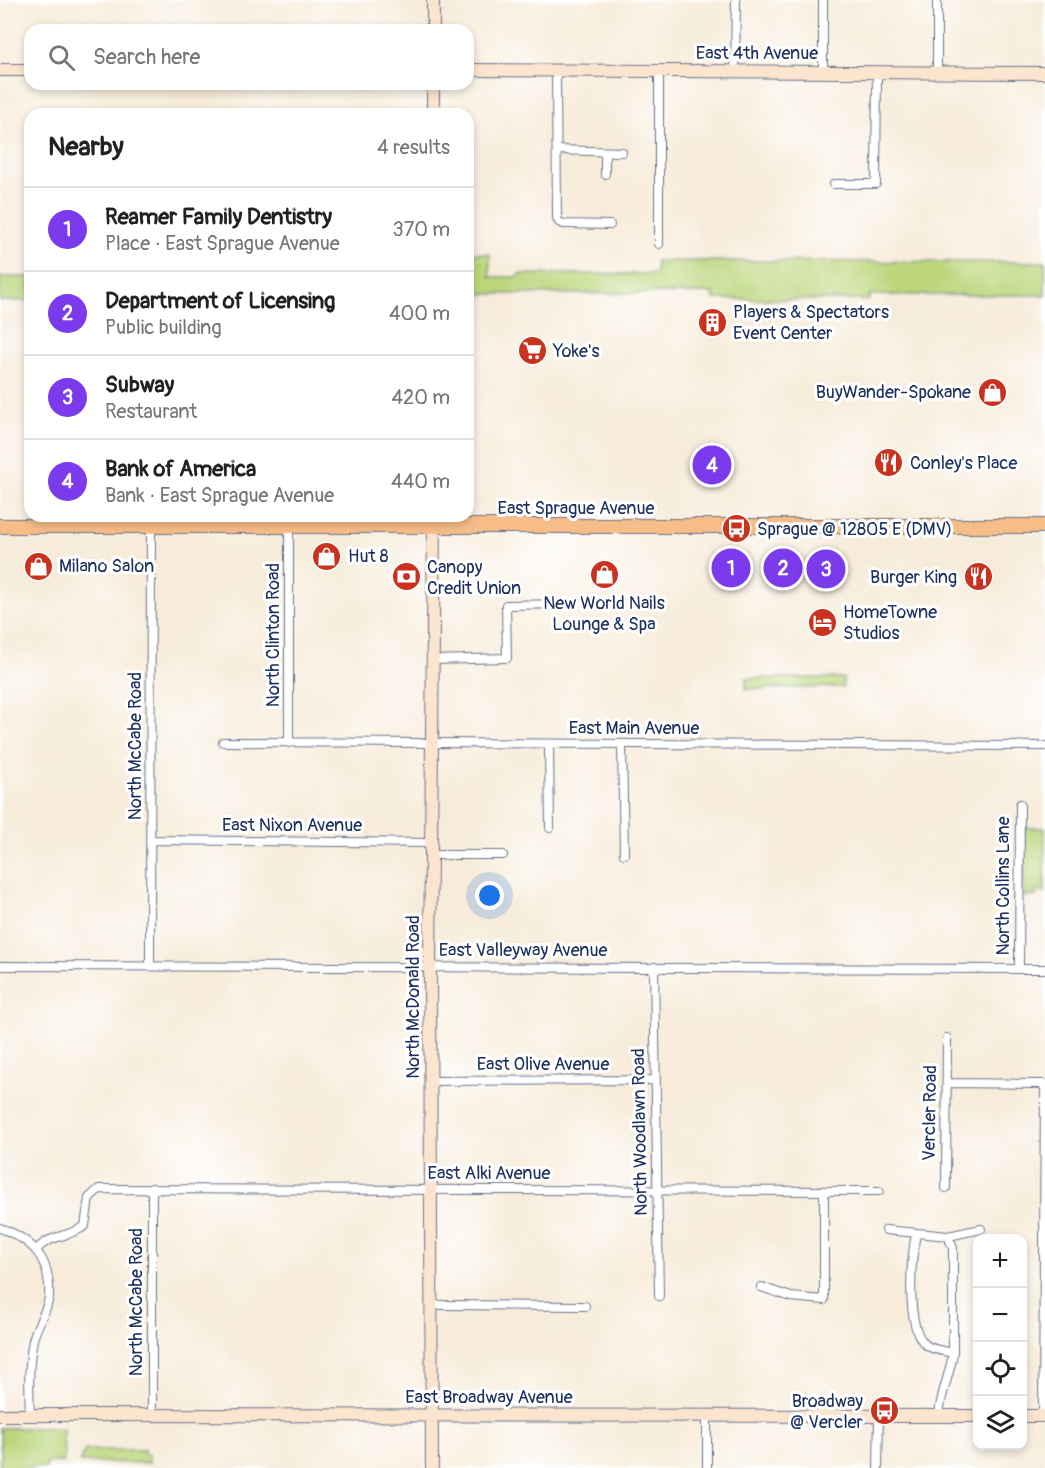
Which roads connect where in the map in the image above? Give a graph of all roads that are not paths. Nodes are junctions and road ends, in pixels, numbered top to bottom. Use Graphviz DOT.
graph roads {
  1 [pos="433,0"];
  2 [pos="736,0"];
  3 [pos="823,0"];
  4 [pos="937,0"];
  5 [pos="433,24"];
  6 [pos="0,70"];
  7 [pos="24,70"];
  8 [pos="474,70"];
  9 [pos="556,70"];
  10 [pos="659,71"];
  11 [pos="735,71"];
  12 [pos="823,71"];
  13 [pos="877,72"];
  14 [pos="938,73"];
  15 [pos="1045,73"];
  16 [pos="433,90"];
  17 [pos="433,108"];
  18 [pos="556,150"];
  19 [pos="605,152"];
  20 [pos="622,152"];
  21 [pos="605,174"];
  22 [pos="834,183"];
  23 [pos="610,225"];
  24 [pos="659,244"];
  25 [pos="474,521"];
  26 [pos="405,522"];
  27 [pos="434,522"];
  28 [pos="0,526"];
  29 [pos="151,526"];
  30 [pos="289,526"];
  31 [pos="1045,526"];
  32 [pos="568,604"];
  33 [pos="432,660"];
  34 [pos="224,742"];
  35 [pos="433,742"];
  36 [pos="289,743"];
  37 [pos="549,745"];
  38 [pos="622,745"];
  39 [pos="1045,746"];
  40 [pos="1020,804"];
  41 [pos="550,828"];
  42 [pos="152,840"];
  43 [pos="432,849"];
  44 [pos="624,854"];
  45 [pos="503,855"];
  46 [pos="0,966"];
  47 [pos="150,966"];
  48 [pos="430,966"];
  49 [pos="654,968"];
  50 [pos="1019,969"];
  51 [pos="1045,969"];
  52 [pos="947,1038"];
  53 [pos="656,1080"];
  54 [pos="430,1081"];
  55 [pos="947,1083"];
  56 [pos="1045,1084"];
  57 [pos="152,1188"];
  58 [pos="946,1188"];
  59 [pos="433,1189"];
  60 [pos="657,1189"];
  61 [pos="879,1191"];
  62 [pos="824,1192"];
  63 [pos="0,1228"];
  64 [pos="981,1229"];
  65 [pos="886,1230"];
  66 [pos="916,1234"];
  67 [pos="948,1236"];
  68 [pos="38,1248"];
  69 [pos="761,1287"];
  70 [pos="659,1296"];
  71 [pos="433,1305"];
  72 [pos="585,1306"];
  73 [pos="953,1353"];
  74 [pos="0,1415"];
  75 [pos="30,1415"];
  76 [pos="152,1415"];
  77 [pos="432,1415"];
  78 [pos="707,1416"];
  79 [pos="879,1416"];
  80 [pos="939,1416"];
  81 [pos="973,1416"];
  82 [pos="1027,1416"];
  83 [pos="1044,1416"];
  84 [pos="432,1468"];
  85 [pos="707,1468"];
  86 [pos="878,1468"];
  1 -- 5 [label="street"];
  2 -- 11 [label="street"];
  3 -- 12 [label="street"];
  4 -- 14 [label="street"];
  6 -- 7 [label="street"];
  8 -- 9 [label="street, East 4th Avenue"];
  9 -- 10 [label="street, East 4th Avenue"];
  9 -- 18 [label="street"];
  10 -- 11 [label="street, East 4th Avenue"];
  10 -- 24 [label="street"];
  11 -- 12 [label="street, East 4th Avenue"];
  12 -- 13 [label="street, East 4th Avenue"];
  13 -- 14 [label="street, East 4th Avenue"];
  13 -- 22 [label="street"];
  14 -- 15 [label="street, East 4th Avenue"];
  16 -- 17 [label="street"];
  18 -- 19 [label="street"];
  18 -- 23 [label="street"];
  19 -- 20 [label="street"];
  19 -- 21 [label="street"];
  25 -- 31 [label="main road, East Sprague Avenue"];
  26 -- 30 [label="main road, East Sprague Avenue"];
  27 -- 33 [label="street, North McDonald Road"];
  28 -- 29 [label="main road, East Sprague Avenue"];
  29 -- 30 [label="main road, East Sprague Avenue"];
  29 -- 42 [label="street, North McCabe Road"];
  30 -- 36 [label="street, North Clinton Road"];
  32 -- 33 [label="street"];
  33 -- 35 [label="street, North McDonald Road"];
  34 -- 36 [label="street, East Main Avenue"];
  35 -- 36 [label="street, East Main Avenue"];
  35 -- 37 [label="street, East Main Avenue"];
  35 -- 43 [label="street, North McDonald Road"];
  37 -- 38 [label="street, East Main Avenue"];
  37 -- 41 [label="street"];
  38 -- 39 [label="street, East Main Avenue"];
  38 -- 44 [label="street"];
  40 -- 50 [label="street, North Collins Lane"];
  42 -- 43 [label="street, East Nixon Avenue"];
  42 -- 47 [label="street, North McCabe Road"];
  43 -- 45 [label="street, East Nixon Avenue"];
  43 -- 48 [label="street, North McDonald Road"];
  46 -- 47 [label="street, East Valleyway Avenue"];
  47 -- 48 [label="street, East Valleyway Avenue"];
  48 -- 49 [label="street, East Valleyway Avenue"];
  48 -- 54 [label="street, North McDonald Road"];
  49 -- 50 [label="street, East Valleyway Avenue"];
  49 -- 53 [label="street, North Woodlawn Road"];
  50 -- 51 [label="street, East Valleyway Avenue"];
  52 -- 55 [label="street, Vercler Road"];
  53 -- 54 [label="street, East Olive Avenue"];
  53 -- 60 [label="street, North Woodlawn Road"];
  54 -- 59 [label="street, North McDonald Road"];
  55 -- 56 [label="street"];
  55 -- 58 [label="street, Vercler Road"];
  56 -- 83 [label="street"];
  57 -- 59 [label="street, East Alki Avenue"];
  57 -- 68 [label="street, East Alki Avenue"];
  57 -- 76 [label="street, North McCabe Road"];
  59 -- 60 [label="street, East Alki Avenue"];
  59 -- 71 [label="street, North McDonald Road"];
  60 -- 62 [label="street, East Alki Avenue"];
  60 -- 70 [label="street, North Woodlawn Road"];
  61 -- 62 [label="street, East Alki Avenue"];
  62 -- 69 [label="street"];
  63 -- 68 [label="street"];
  64 -- 67 [label="street"];
  65 -- 66 [label="street"];
  66 -- 67 [label="street"];
  66 -- 73 [label="street"];
  67 -- 73 [label="street"];
  68 -- 75 [label="street"];
  71 -- 72 [label="street"];
  71 -- 77 [label="street, North McDonald Road"];
  73 -- 80 [label="street"];
  74 -- 75 [label="street, East Broadway Avenue"];
  75 -- 76 [label="street, East Broadway Avenue"];
  76 -- 77 [label="street, East Broadway Avenue"];
  77 -- 78 [label="street, East Broadway Avenue"];
  77 -- 84 [label="street, North McDonald Road"];
  78 -- 79 [label="street, East Broadway Avenue"];
  78 -- 85 [label="street"];
  79 -- 80 [label="street, East Broadway Avenue"];
  79 -- 86 [label="street"];
  80 -- 81 [label="street, East Broadway Avenue"];
  82 -- 83 [label="street"];
}
